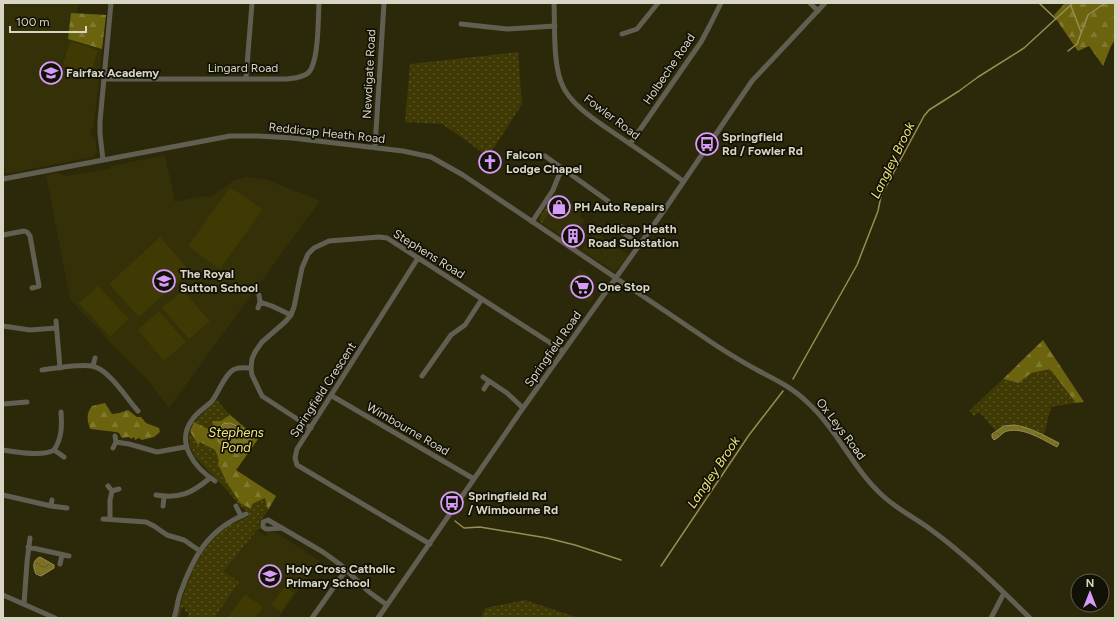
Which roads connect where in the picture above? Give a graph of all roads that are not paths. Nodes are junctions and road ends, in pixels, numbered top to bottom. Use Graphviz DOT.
graph roads {
  1 [pos="111,3"];
  2 [pos="252,3"];
  3 [pos="319,3"];
  4 [pos="384,3"];
  5 [pos="554,3"];
  6 [pos="658,3"];
  7 [pos="721,3"];
  8 [pos="810,3"];
  9 [pos="825,3"];
  10 [pos="818,11"];
  11 [pos="461,24"];
  12 [pos="555,26"];
  13 [pos="622,34"];
  14 [pos="246,78"];
  15 [pos="104,79"];
  16 [pos="630,144"];
  17 [pos="375,147"];
  18 [pos="544,156"];
  19 [pos="103,160"];
  20 [pos="563,169"];
  21 [pos="3,179"];
  22 [pos="683,181"];
  23 [pos="608,200"];
  24 [pos="532,222"];
  25 [pos="622,227"];
  26 [pos="3,234"];
  27 [pos="640,244"];
  28 [pos="418,258"];
  29 [pos="616,278"];
  30 [pos="32,288"];
  31 [pos="259,295"];
  32 [pos="482,299"];
  33 [pos="260,302"];
  34 [pos="258,308"];
  35 [pos="290,315"];
  36 [pos="56,321"];
  37 [pos="3,326"];
  38 [pos="56,328"];
  39 [pos="563,351"];
  40 [pos="95,358"];
  41 [pos="93,366"];
  42 [pos="60,368"];
  43 [pos="251,368"];
  44 [pos="42,370"];
  45 [pos="422,376"];
  46 [pos="483,377"];
  47 [pos="489,381"];
  48 [pos="484,389"];
  49 [pos="332,396"];
  50 [pos="27,402"];
  51 [pos="3,404"];
  52 [pos="523,408"];
  53 [pos="61,412"];
  54 [pos="138,412"];
  55 [pos="311,428"];
  56 [pos="115,436"];
  57 [pos="116,442"];
  58 [pos="186,446"];
  59 [pos="112,448"];
  60 [pos="3,450"];
  61 [pos="54,450"];
  62 [pos="64,457"];
  63 [pos="474,480"];
  64 [pos="108,486"];
  65 [pos="119,489"];
  66 [pos="112,491"];
  67 [pos="3,495"];
  68 [pos="156,496"];
  69 [pos="164,497"];
  70 [pos="52,500"];
  71 [pos="51,506"];
  72 [pos="163,506"];
  73 [pos="236,506"];
  74 [pos="67,508"];
  75 [pos="103,519"];
  76 [pos="110,520"];
  77 [pos="282,528"];
  78 [pos="30,538"];
  79 [pos="430,544"];
  80 [pos="28,547"];
  81 [pos="200,551"];
  82 [pos="62,555"];
  83 [pos="69,556"];
  84 [pos="60,564"];
  85 [pos="346,570"];
  86 [pos="1004,593"];
  87 [pos="3,595"];
  88 [pos="24,604"];
  89 [pos="387,605"];
  90 [pos="42,615"];
  91 [pos="55,618"];
  92 [pos="174,618"];
  93 [pos="312,618"];
  94 [pos="378,618"];
  95 [pos="991,618"];
  96 [pos="1030,618"];
  1 -- 15 [label="street"];
  2 -- 14 [label="street"];
  3 -- 14 [label="street, Lingard Road"];
  4 -- 17 [label="street, Newdigate Road"];
  5 -- 12 [label="street, Fowler Road"];
  6 -- 13 [label="street"];
  7 -- 16 [label="street, Holbeche Road"];
  8 -- 10 [label="street"];
  9 -- 10 [label="street, Springfield Road"];
  10 -- 22 [label="street, Springfield Road"];
  11 -- 12 [label="street"];
  12 -- 16 [label="street, Fowler Road"];
  14 -- 15 [label="street, Lingard Road"];
  15 -- 19 [label="street"];
  16 -- 22 [label="street, Fowler Road"];
  17 -- 19 [label="street, Reddicap Heath Road"];
  17 -- 24 [label="street, Reddicap Heath Road"];
  18 -- 20 [label="street"];
  19 -- 21 [label="street, Reddicap Heath Road"];
  20 -- 23 [label="street"];
  20 -- 24 [label="street"];
  22 -- 27 [label="street, Springfield Road"];
  24 -- 29 [label="street, Reddicap Heath Road"];
  25 -- 27 [label="street"];
  26 -- 30 [label="street"];
  27 -- 29 [label="street, Springfield Road"];
  28 -- 32 [label="street, Stephens Road"];
  28 -- 35 [label="street, Stephens Road"];
  28 -- 49 [label="street, Springfield Crescent"];
  29 -- 39 [label="street, Springfield Road"];
  29 -- 86 [label="street, Ox Leys Road"];
  31 -- 33 [label="street"];
  32 -- 39 [label="street, Stephens Road"];
  32 -- 45 [label="street"];
  33 -- 34 [label="street"];
  33 -- 35 [label="street"];
  35 -- 43 [label="street, Stephens Road"];
  36 -- 38 [label="street"];
  37 -- 38 [label="street"];
  38 -- 42 [label="street"];
  39 -- 52 [label="street, Springfield Road"];
  40 -- 41 [label="street"];
  41 -- 42 [label="street"];
  41 -- 54 [label="street"];
  42 -- 44 [label="street"];
  43 -- 55 [label="street"];
  43 -- 58 [label="street"];
  46 -- 47 [label="street"];
  47 -- 48 [label="street"];
  47 -- 52 [label="street"];
  49 -- 55 [label="street, Springfield Crescent"];
  49 -- 63 [label="street, Wimbourne Road"];
  50 -- 51 [label="street"];
  52 -- 63 [label="street, Springfield Road"];
  53 -- 61 [label="street"];
  55 -- 79 [label="street, Springfield Crescent"];
  56 -- 57 [label="street"];
  57 -- 58 [label="street"];
  57 -- 59 [label="street"];
  58 -- 69 [label="street"];
  60 -- 61 [label="street"];
  61 -- 62 [label="street"];
  63 -- 79 [label="street, Springfield Road"];
  64 -- 66 [label="street"];
  65 -- 66 [label="street"];
  66 -- 76 [label="street"];
  67 -- 71 [label="street"];
  68 -- 69 [label="street"];
  69 -- 72 [label="street"];
  70 -- 71 [label="street"];
  71 -- 74 [label="street"];
  73 -- 81 [label="street"];
  75 -- 76 [label="street"];
  76 -- 81 [label="street"];
  77 -- 85 [label="street"];
  78 -- 80 [label="street"];
  79 -- 89 [label="street, Springfield Road"];
  80 -- 82 [label="street"];
  80 -- 88 [label="street"];
  81 -- 92 [label="street"];
  82 -- 83 [label="street"];
  82 -- 84 [label="street"];
  85 -- 89 [label="street"];
  85 -- 93 [label="street"];
  86 -- 95 [label="street"];
  86 -- 96 [label="street, Ox Leys Road"];
  87 -- 88 [label="street"];
  88 -- 90 [label="street"];
  89 -- 94 [label="street, Springfield Road"];
  90 -- 91 [label="street"];
}
